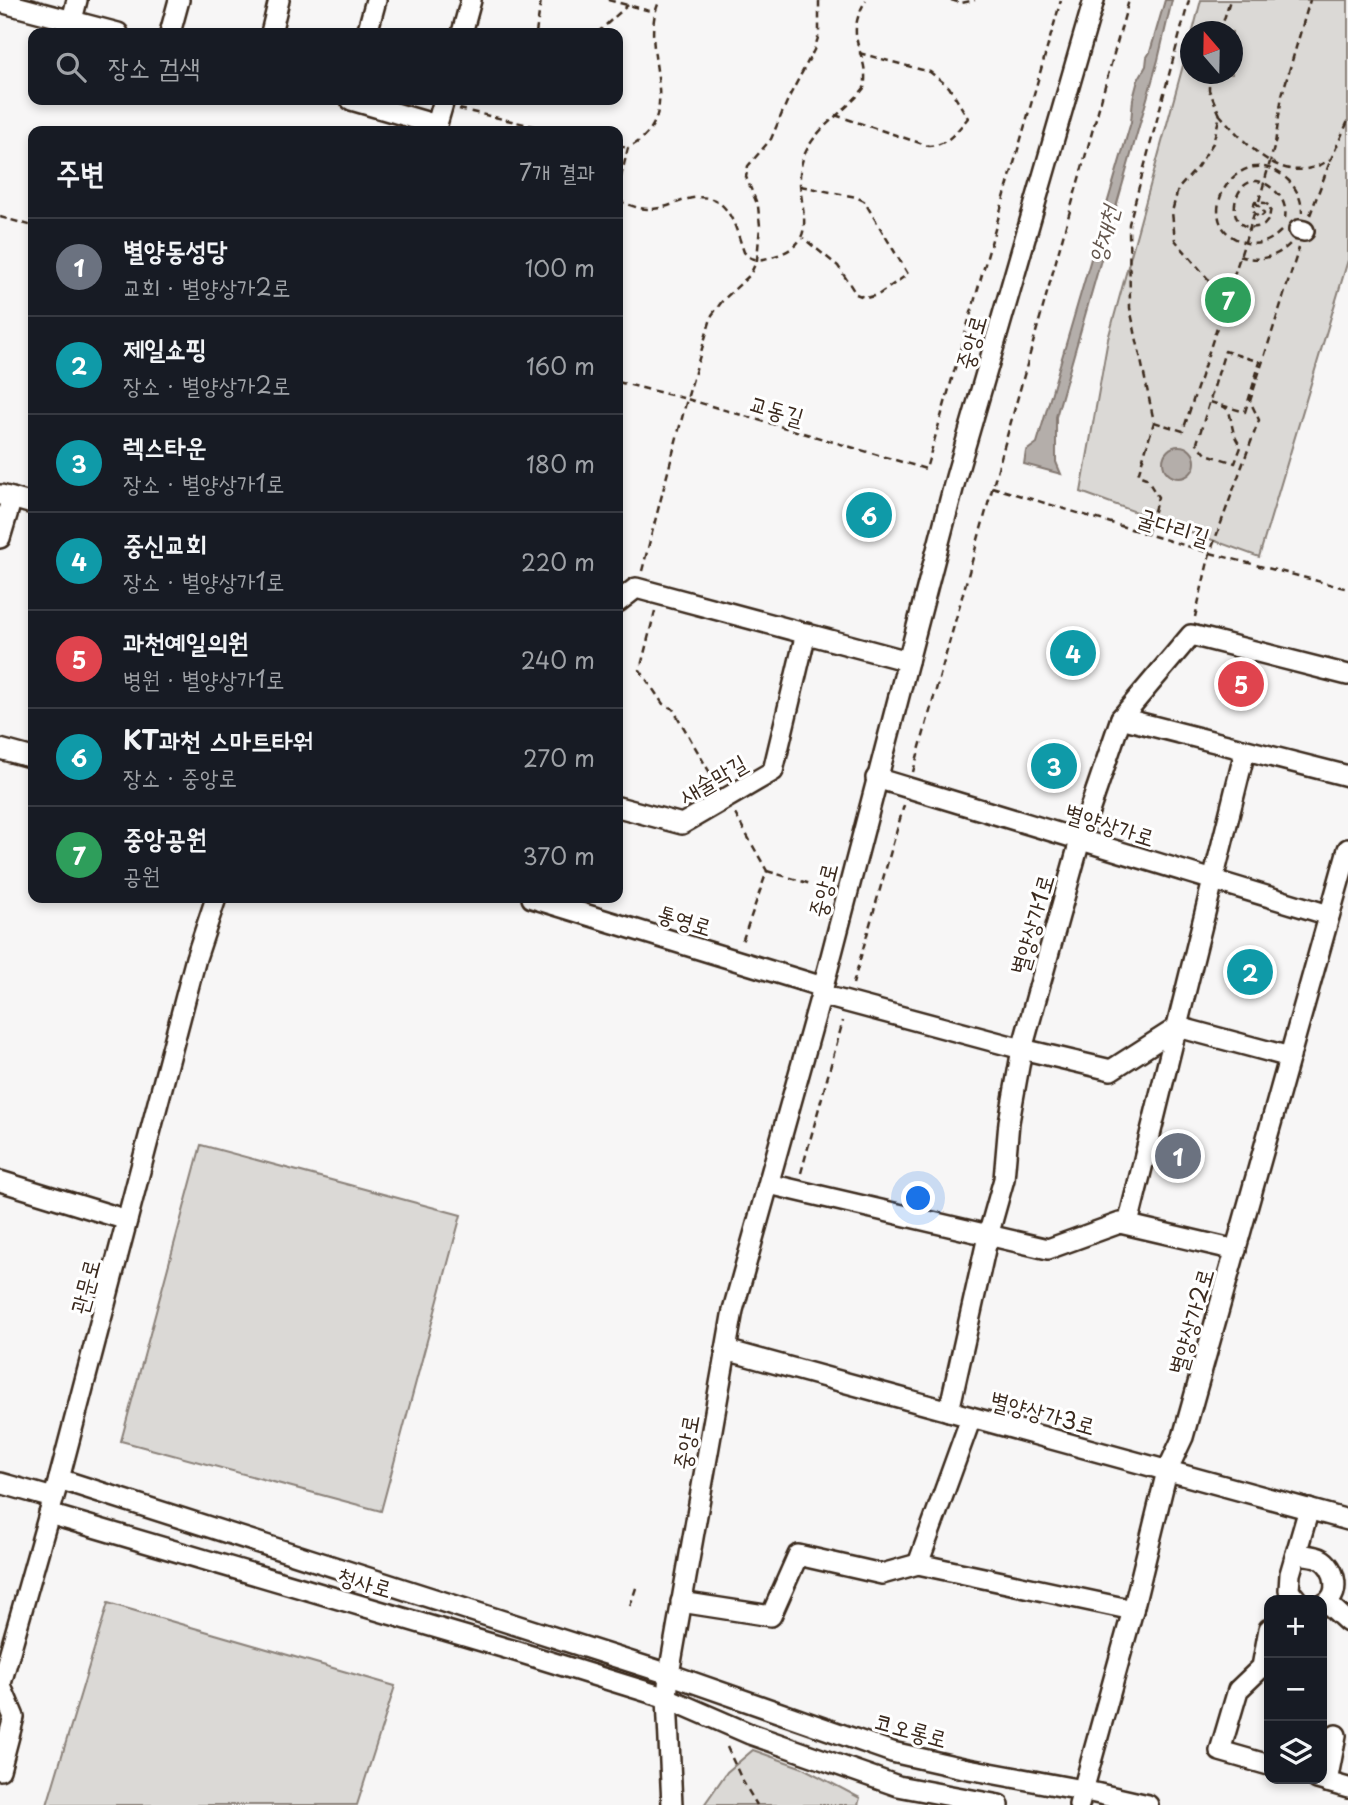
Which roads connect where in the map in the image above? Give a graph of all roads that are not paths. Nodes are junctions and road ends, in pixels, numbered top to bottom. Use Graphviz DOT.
graph roads {
  1 [pos="77,0"];
  2 [pos="179,0"];
  3 [pos="279,0"];
  4 [pos="376,0"];
  5 [pos="471,0"];
  6 [pos="1094,0"];
  7 [pos="0,2"];
  8 [pos="72,20"];
  9 [pos="100,28"];
  10 [pos="171,28"];
  11 [pos="272,28"];
  12 [pos="368,28"];
  13 [pos="463,28"];
  14 [pos="366,105"];
  15 [pos="451,105"];
  16 [pos="430,126"];
  17 [pos="437,126"];
  18 [pos="6,496"];
  19 [pos="28,503"];
  20 [pos="0,538"];
  21 [pos="623,598"];
  22 [pos="806,633"];
  23 [pos="908,661"];
  24 [pos="1348,675"];
  25 [pos="1121,718"];
  26 [pos="0,749"];
  27 [pos="1245,751"];
  28 [pos="28,757"];
  29 [pos="1348,776"];
  30 [pos="876,778"];
  31 [pos="623,808"];
  32 [pos="1080,841"];
  33 [pos="1348,849"];
  34 [pos="1214,881"];
  35 [pos="214,903"];
  36 [pos="548,903"];
  37 [pos="1329,915"];
  38 [pos="822,991"];
  39 [pos="1178,1027"];
  40 [pos="1022,1049"];
  41 [pos="1290,1057"];
  42 [pos="0,1181"];
  43 [pos="769,1184"];
  44 [pos="127,1220"];
  45 [pos="1128,1224"];
  46 [pos="988,1236"];
  47 [pos="1236,1250"];
  48 [pos="726,1350"];
  49 [pos="949,1412"];
  50 [pos="971,1418"];
  51 [pos="1167,1471"];
  52 [pos="0,1483"];
  53 [pos="54,1497"];
  54 [pos="1309,1509"];
  55 [pos="1348,1520"];
  56 [pos="1296,1554"];
  57 [pos="918,1564"];
  58 [pos="1292,1595"];
  59 [pos="1327,1600"];
  60 [pos="681,1602"];
  61 [pos="1327,1606"];
  62 [pos="1133,1610"];
  63 [pos="1348,1622"];
  64 [pos="1264,1656"];
  65 [pos="668,1674"];
  66 [pos="0,1685"];
  67 [pos="667,1698"];
  68 [pos="1336,1735"];
  69 [pos="1264,1764"];
  70 [pos="1327,1764"];
  71 [pos="0,1770"];
  72 [pos="1327,1782"];
  73 [pos="1348,1788"];
  74 [pos="1080,1797"];
  75 [pos="672,1805"];
  76 [pos="999,1805"];
  77 [pos="1148,1805"];
  1 -- 8 [label="street"];
  2 -- 10 [label="street"];
  3 -- 11 [label="street"];
  4 -- 12 [label="street"];
  5 -- 13 [label="street"];
  6 -- 23 [label="street, 중앙로"];
  7 -- 8 [label="street"];
  8 -- 9 [label="street"];
  14 -- 16 [label="street"];
  15 -- 17 [label="street"];
  18 -- 19 [label="street"];
  18 -- 20 [label="street"];
  21 -- 22 [label="street"];
  22 -- 23 [label="street"];
  22 -- 31 [label="street, 새술막길"];
  23 -- 30 [label="street, 중앙로"];
  24 -- 25 [label="street, 별양상가1로"];
  25 -- 27 [label="street"];
  25 -- 32 [label="street, 별양상가1로"];
  26 -- 28 [label="street"];
  27 -- 29 [label="street"];
  27 -- 34 [label="street"];
  30 -- 32 [label="street, 별양상가로"];
  30 -- 38 [label="street, 중앙로"];
  32 -- 34 [label="street, 별양상가로"];
  32 -- 40 [label="street, 별양상가1로"];
  33 -- 37 [label="street, 별양상가2로"];
  34 -- 37 [label="street, 별양상가로"];
  34 -- 39 [label="street"];
  35 -- 44 [label="street, 관문로"];
  36 -- 38 [label="street, 통영로"];
  37 -- 41 [label="street, 별양상가2로"];
  38 -- 40 [label="street, 통영로"];
  38 -- 43 [label="street, 중앙로"];
  39 -- 40 [label="street, 통영로"];
  39 -- 41 [label="street"];
  39 -- 45 [label="street"];
  40 -- 46 [label="street, 별양상가1로"];
  41 -- 47 [label="street, 별양상가2로"];
  42 -- 44 [label="street"];
  43 -- 46 [label="street"];
  43 -- 48 [label="street, 중앙로"];
  44 -- 53 [label="street, 관문로"];
  45 -- 46 [label="street"];
  45 -- 47 [label="street"];
  46 -- 49 [label="street, 별양상가1로"];
  47 -- 51 [label="street, 별양상가2로"];
  48 -- 49 [label="street, 별양상가3로"];
  48 -- 60 [label="street, 중앙로"];
  49 -- 50 [label="street, 별양상가3로"];
  50 -- 51 [label="street, 별양상가3로"];
  50 -- 57 [label="street"];
  51 -- 54 [label="street, 별양상가3로"];
  51 -- 62 [label="street, 별양상가2로"];
  52 -- 53 [label="street"];
  53 -- 65 [label="street, 청사로"];
  53 -- 66 [label="street, 관문로"];
  53 -- 67 [label="street, 청사로"];
  54 -- 55 [label="street, 별양상가3로"];
  54 -- 56 [label="street"];
  56 -- 58 [label="street"];
  56 -- 59 [label="street"];
  57 -- 60 [label="street"];
  57 -- 62 [label="street"];
  60 -- 65 [label="street, 중앙로"];
  61 -- 63 [label="street"];
  62 -- 74 [label="street, 별양상가2로"];
  64 -- 69 [label="street"];
  65 -- 67 [label="street, 중앙로"];
  65 -- 74 [label="street, 코오롱로"];
  66 -- 71 [label="street"];
  67 -- 75 [label="street, 중앙로"];
  67 -- 76 [label="street, 청사로"];
  68 -- 70 [label="street"];
  72 -- 73 [label="street"];
  74 -- 77 [label="street, 코오롱로"];
}
